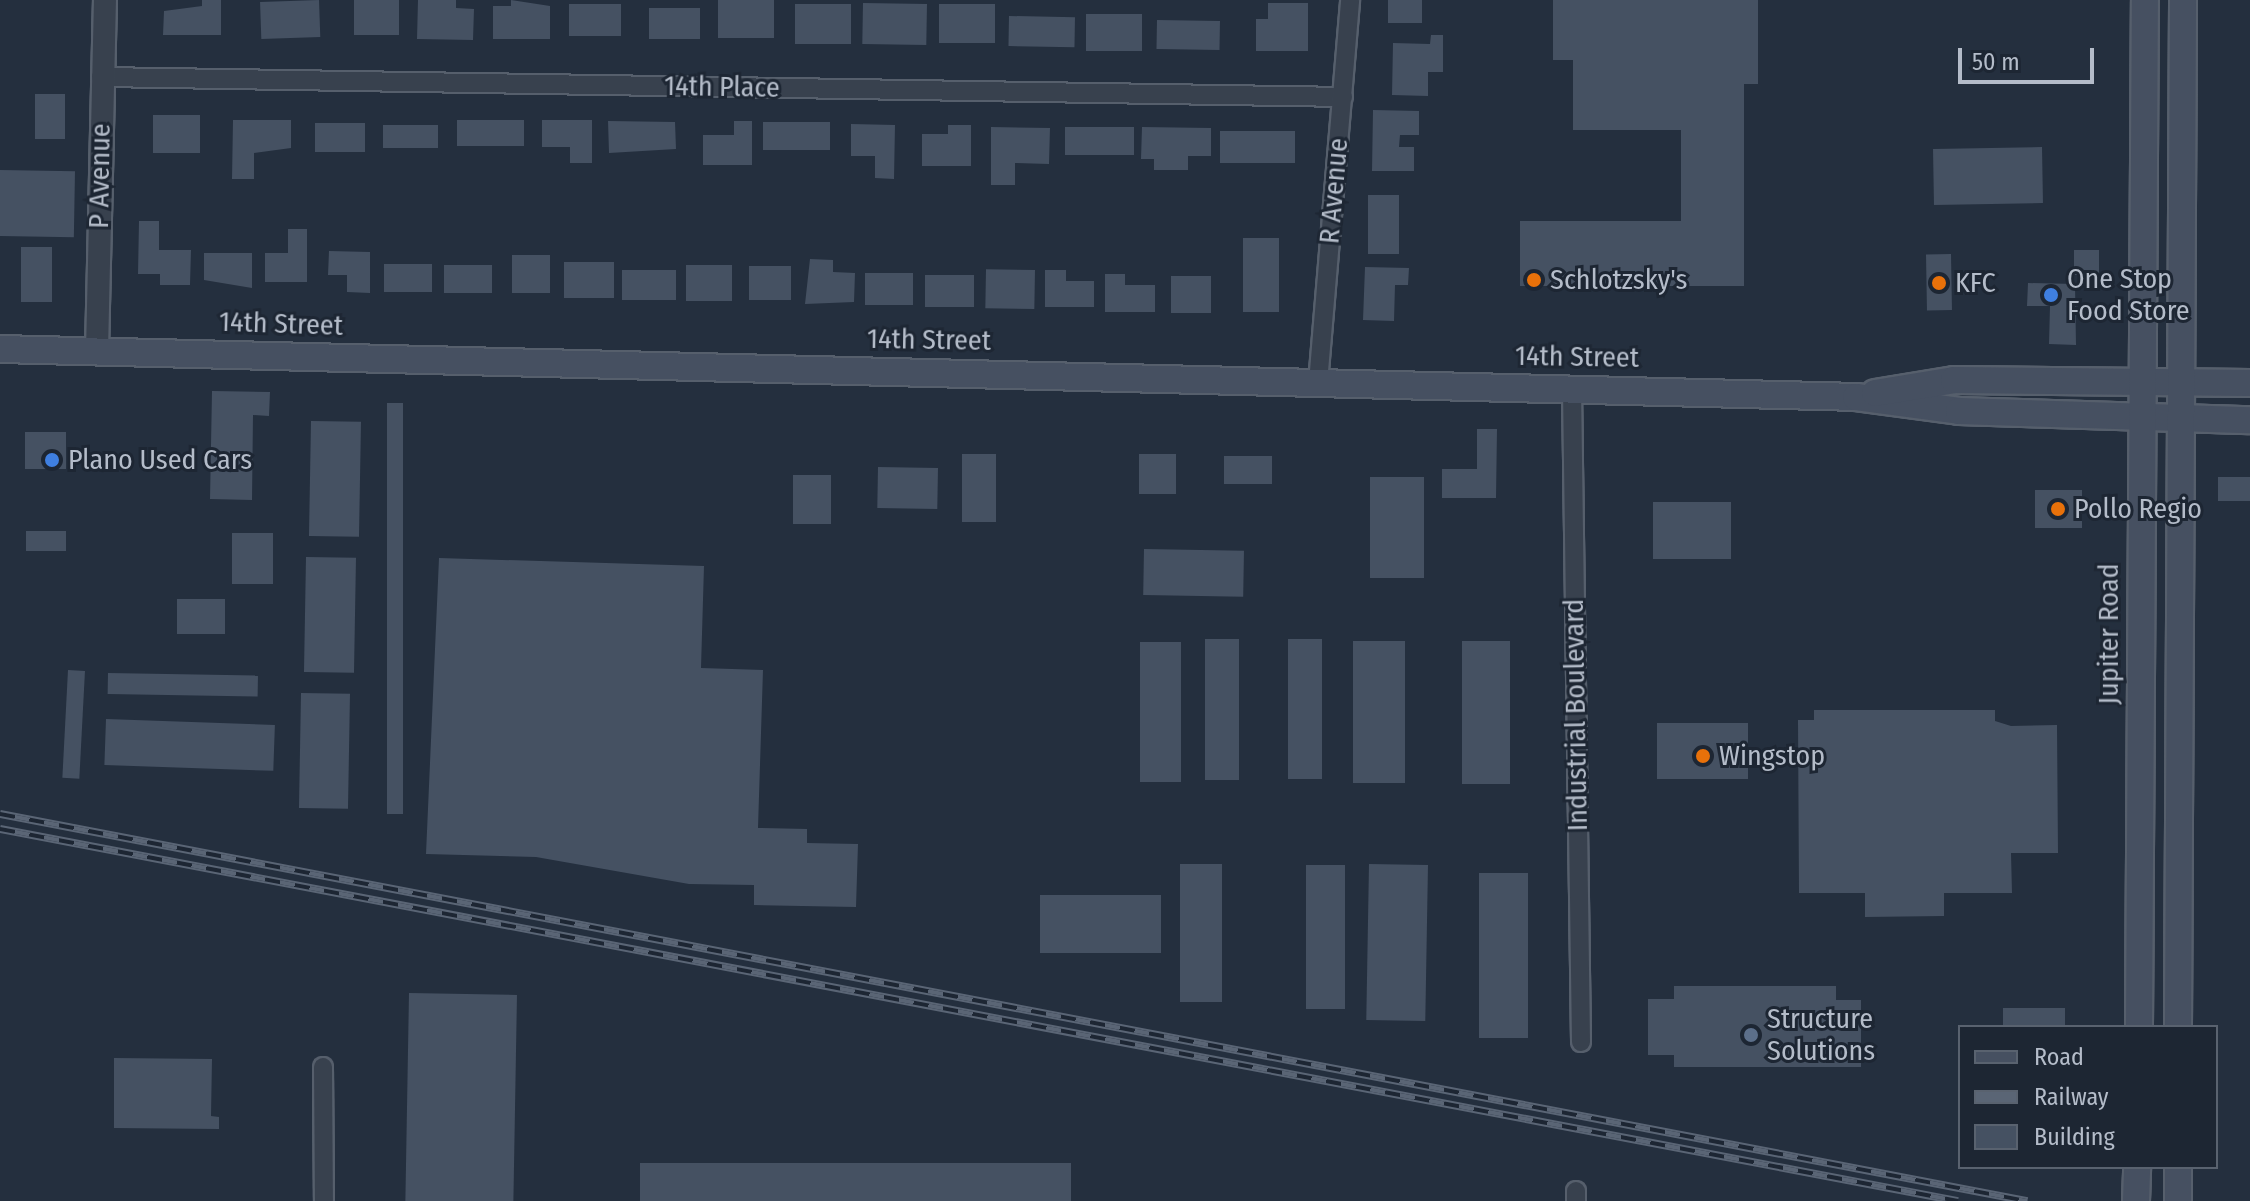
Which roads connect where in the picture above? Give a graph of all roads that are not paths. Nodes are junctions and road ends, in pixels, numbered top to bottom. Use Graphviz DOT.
graph roads {
  1 [pos="105,0"];
  2 [pos="1350,0"];
  3 [pos="2145,0"];
  4 [pos="2183,0"];
  5 [pos="2145,49"];
  6 [pos="2183,50"];
  7 [pos="101,77"];
  8 [pos="1343,97"];
  9 [pos="2146,216"];
  10 [pos="2181,217"];
  11 [pos="0,349"];
  12 [pos="97,351"];
  13 [pos="1318,383"];
  14 [pos="2145,383"];
  15 [pos="2181,383"];
  16 [pos="2250,383"];
  17 [pos="1572,389"];
  18 [pos="1856,397"];
  19 [pos="2144,418"];
  20 [pos="2180,420"];
  21 [pos="2250,420"];
  22 [pos="2141,682"];
  23 [pos="2177,684"];
  24 [pos="2178,874"];
  25 [pos="2140,875"];
  26 [pos="2139,1025"];
  27 [pos="2178,1025"];
  28 [pos="1581,1042"];
  29 [pos="323,1067"];
  30 [pos="2137,1169"];
  31 [pos="2178,1169"];
  32 [pos="324,1201"];
  33 [pos="2136,1201"];
  34 [pos="2178,1201"];
  1 -- 7 [label="street, P Avenue"];
  2 -- 8 [label="street, R Avenue"];
  3 -- 5 [label="main road, Jupiter Road"];
  4 -- 6 [label="main road"];
  5 -- 6 [label="main road"];
  5 -- 9 [label="main road, Jupiter Road"];
  6 -- 10 [label="main road"];
  7 -- 8 [label="street, 14th Place"];
  7 -- 12 [label="street, P Avenue"];
  8 -- 13 [label="street, R Avenue"];
  9 -- 10 [label="main road"];
  9 -- 14 [label="main road, Jupiter Road"];
  10 -- 15 [label="main road"];
  11 -- 12 [label="main road, 14th Street"];
  12 -- 13 [label="main road, 14th Street"];
  13 -- 17 [label="main road, 14th Street"];
  14 -- 15 [label="main road, 14th Street"];
  14 -- 18 [label="main road, 14th Street"];
  14 -- 19 [label="main road, Jupiter Road"];
  15 -- 16 [label="main road, 14th Street"];
  15 -- 20 [label="main road"];
  17 -- 18 [label="main road, 14th Street"];
  17 -- 28 [label="street, Industrial Boulevard"];
  18 -- 19 [label="main road, 14th Street"];
  19 -- 20 [label="main road, 14th Street"];
  19 -- 22 [label="main road, Jupiter Road"];
  20 -- 21 [label="main road, 14th Street"];
  20 -- 23 [label="main road"];
  22 -- 23 [label="main road"];
  22 -- 25 [label="main road, Jupiter Road"];
  23 -- 24 [label="main road"];
  24 -- 25 [label="main road"];
  24 -- 27 [label="main road"];
  25 -- 26 [label="main road, Jupiter Road"];
  29 -- 32 [label="street"];
  30 -- 33 [label="main road"];
  31 -- 34 [label="main road"];
}
